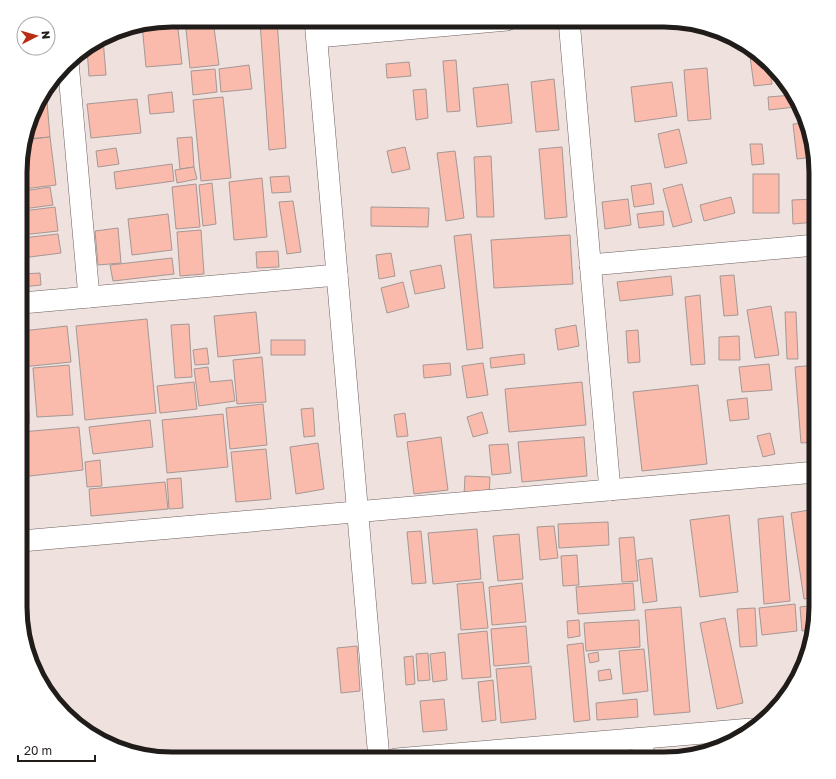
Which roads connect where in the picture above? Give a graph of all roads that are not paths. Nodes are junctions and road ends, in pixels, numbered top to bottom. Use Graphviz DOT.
graph roads {
  1 [pos="340,27"];
  2 [pos="570,27"];
  3 [pos="316,28"];
  4 [pos="69,69"];
  5 [pos="809,246"];
  6 [pos="590,265"];
  7 [pos="337,275"];
  8 [pos="88,297"];
  9 [pos="27,302"];
  10 [pos="809,473"];
  11 [pos="610,490"];
  12 [pos="357,512"];
  13 [pos="27,540"];
  14 [pos="737,732"];
  15 [pos="643,749"];
  16 [pos="378,752"];
  17 [pos="569,752"];
  1 -- 3 [label="street"];
  2 -- 6 [label="street"];
  3 -- 7 [label="street"];
  4 -- 8 [label="street"];
  5 -- 6 [label="street"];
  6 -- 11 [label="street"];
  7 -- 8 [label="street"];
  7 -- 12 [label="street"];
  8 -- 9 [label="street"];
  10 -- 11 [label="street"];
  11 -- 12 [label="street"];
  12 -- 13 [label="street"];
  12 -- 16 [label="street"];
  14 -- 15 [label="street"];
  15 -- 17 [label="street"];
}
